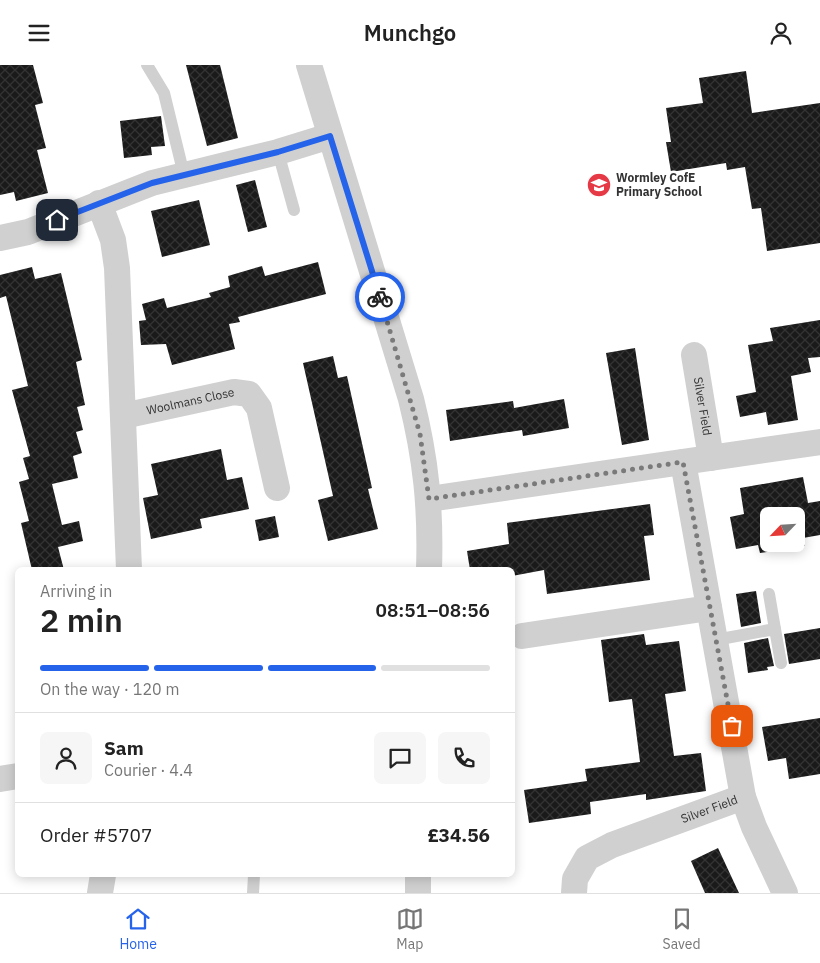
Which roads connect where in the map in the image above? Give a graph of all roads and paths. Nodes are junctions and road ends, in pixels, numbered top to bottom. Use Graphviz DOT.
graph roads {
  1 [pos="147,65"];
  2 [pos="309,65"];
  3 [pos="330,136"];
  4 [pos="278,152"];
  5 [pos="184,175"];
  6 [pos="99,203"];
  7 [pos="294,210"];
  8 [pos="0,238"];
  9 [pos="694,355"];
  10 [pos="123,416"];
  11 [pos="820,442"];
  12 [pos="711,458"];
  13 [pos="683,462"];
  14 [pos="277,488"];
  15 [pos="429,499"];
  16 [pos="129,567"];
  17 [pos="429,567"];
  18 [pos="769,594"];
  19 [pos="709,608"];
  20 [pos="775,629"];
  21 [pos="522,636"];
  22 [pos="715,640"];
  23 [pos="781,663"];
  24 [pos="15,776"];
  25 [pos="0,779"];
  26 [pos="743,797"];
  27 [pos="103,877"];
  28 [pos="254,877"];
  29 [pos="418,877"];
  30 [pos="100,893"];
  31 [pos="253,893"];
  32 [pos="418,893"];
  33 [pos="574,893"];
  34 [pos="785,893"];
  1 -- 5 [label="lane"];
  2 -- 3 [label="street"];
  3 -- 4 [label="street"];
  3 -- 15 [label="street"];
  4 -- 5 [label="street"];
  4 -- 7 [label="lane"];
  5 -- 6 [label="street"];
  6 -- 8 [label="street"];
  6 -- 10 [label="street"];
  9 -- 12 [label="street, Silver Field"];
  10 -- 14 [label="street, Woolmans Close"];
  10 -- 16 [label="street"];
  11 -- 12 [label="street"];
  12 -- 13 [label="street"];
  13 -- 15 [label="street"];
  13 -- 19 [label="street, Silver Field"];
  15 -- 17 [label="street"];
  18 -- 20 [label="lane"];
  19 -- 21 [label="street"];
  19 -- 22 [label="street, Silver Field"];
  20 -- 22 [label="lane"];
  20 -- 23 [label="lane"];
  22 -- 26 [label="street, Silver Field"];
  24 -- 25 [label="street"];
  26 -- 33 [label="street, Silver Field"];
  26 -- 34 [label="street"];
  27 -- 30 [label="street"];
  28 -- 31 [label="lane"];
  29 -- 32 [label="street"];
}
